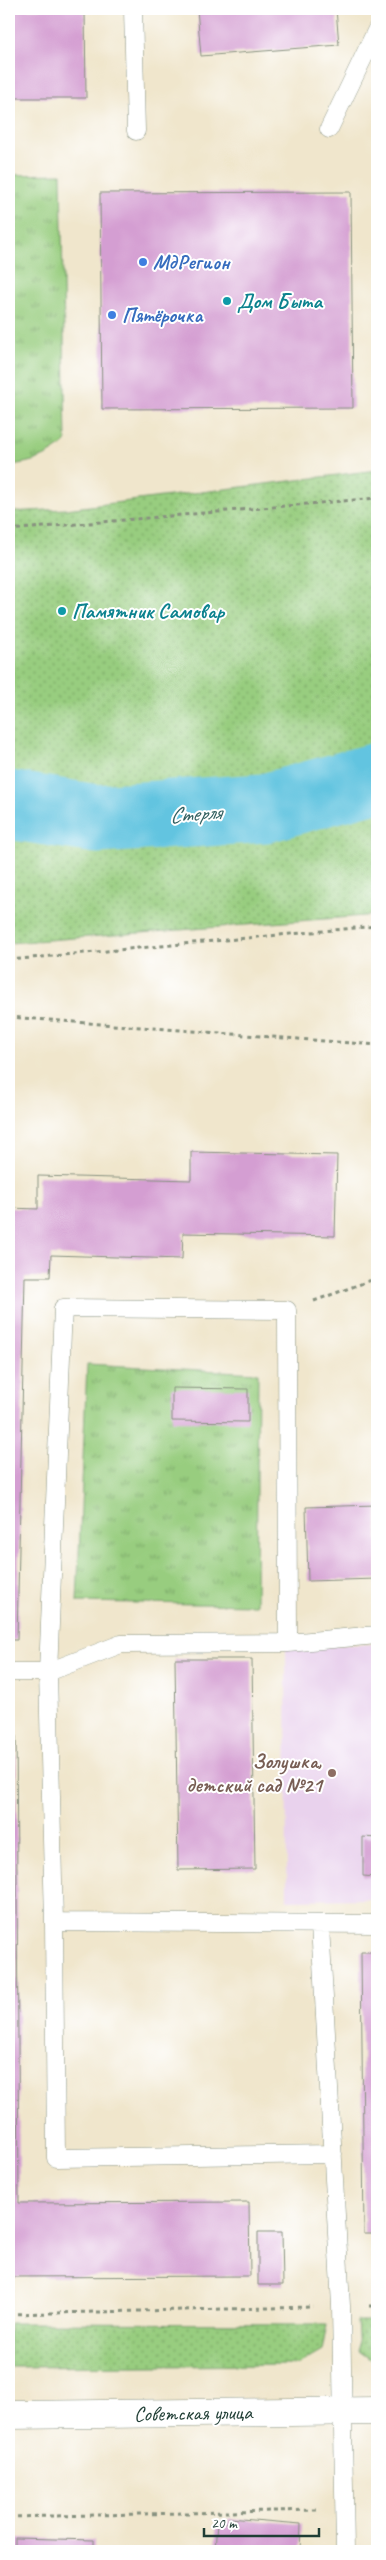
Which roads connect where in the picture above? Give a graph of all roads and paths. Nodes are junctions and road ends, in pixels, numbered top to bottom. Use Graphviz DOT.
graph roads {
  1 [pos="133,9"];
  2 [pos="377,29"];
  3 [pos="329,129"];
  4 [pos="136,131"];
  5 [pos="377,498"];
  6 [pos="9,530"];
  7 [pos="377,926"];
  8 [pos="9,960"];
  9 [pos="9,1017"];
  10 [pos="377,1045"];
  11 [pos="377,1278"];
  12 [pos="287,1310"];
  13 [pos="377,1635"];
  14 [pos="288,1642"];
  15 [pos="9,1672"];
  16 [pos="48,1672"];
  17 [pos="54,1922"];
  18 [pos="377,1924"];
  19 [pos="320,1925"];
  20 [pos="333,2154"];
  21 [pos="341,2306"];
  22 [pos="377,2306"];
  23 [pos="9,2314"];
  24 [pos="343,2411"];
  25 [pos="377,2411"];
  26 [pos="9,2415"];
  27 [pos="346,2509"];
  28 [pos="9,2517"];
  29 [pos="345,2551"];
  1 -- 4 [label="lane"];
  2 -- 3 [label="lane"];
  5 -- 6 [label="path"];
  7 -- 8 [label="path"];
  9 -- 10 [label="path"];
  11 -- 12 [label="path"];
  12 -- 14 [label="lane"];
  12 -- 16 [label="lane"];
  13 -- 14 [label="lane"];
  14 -- 16 [label="lane"];
  15 -- 16 [label="lane"];
  16 -- 17 [label="lane"];
  17 -- 19 [label="lane"];
  17 -- 20 [label="lane"];
  18 -- 19 [label="lane"];
  19 -- 20 [label="lane"];
  20 -- 21 [label="lane"];
  21 -- 22 [label="path"];
  21 -- 23 [label="path"];
  21 -- 24 [label="lane"];
  24 -- 25 [label="street, Советская улица"];
  24 -- 26 [label="street, Советская улица"];
  24 -- 27 [label="lane"];
  27 -- 28 [label="path"];
  27 -- 29 [label="lane"];
}
